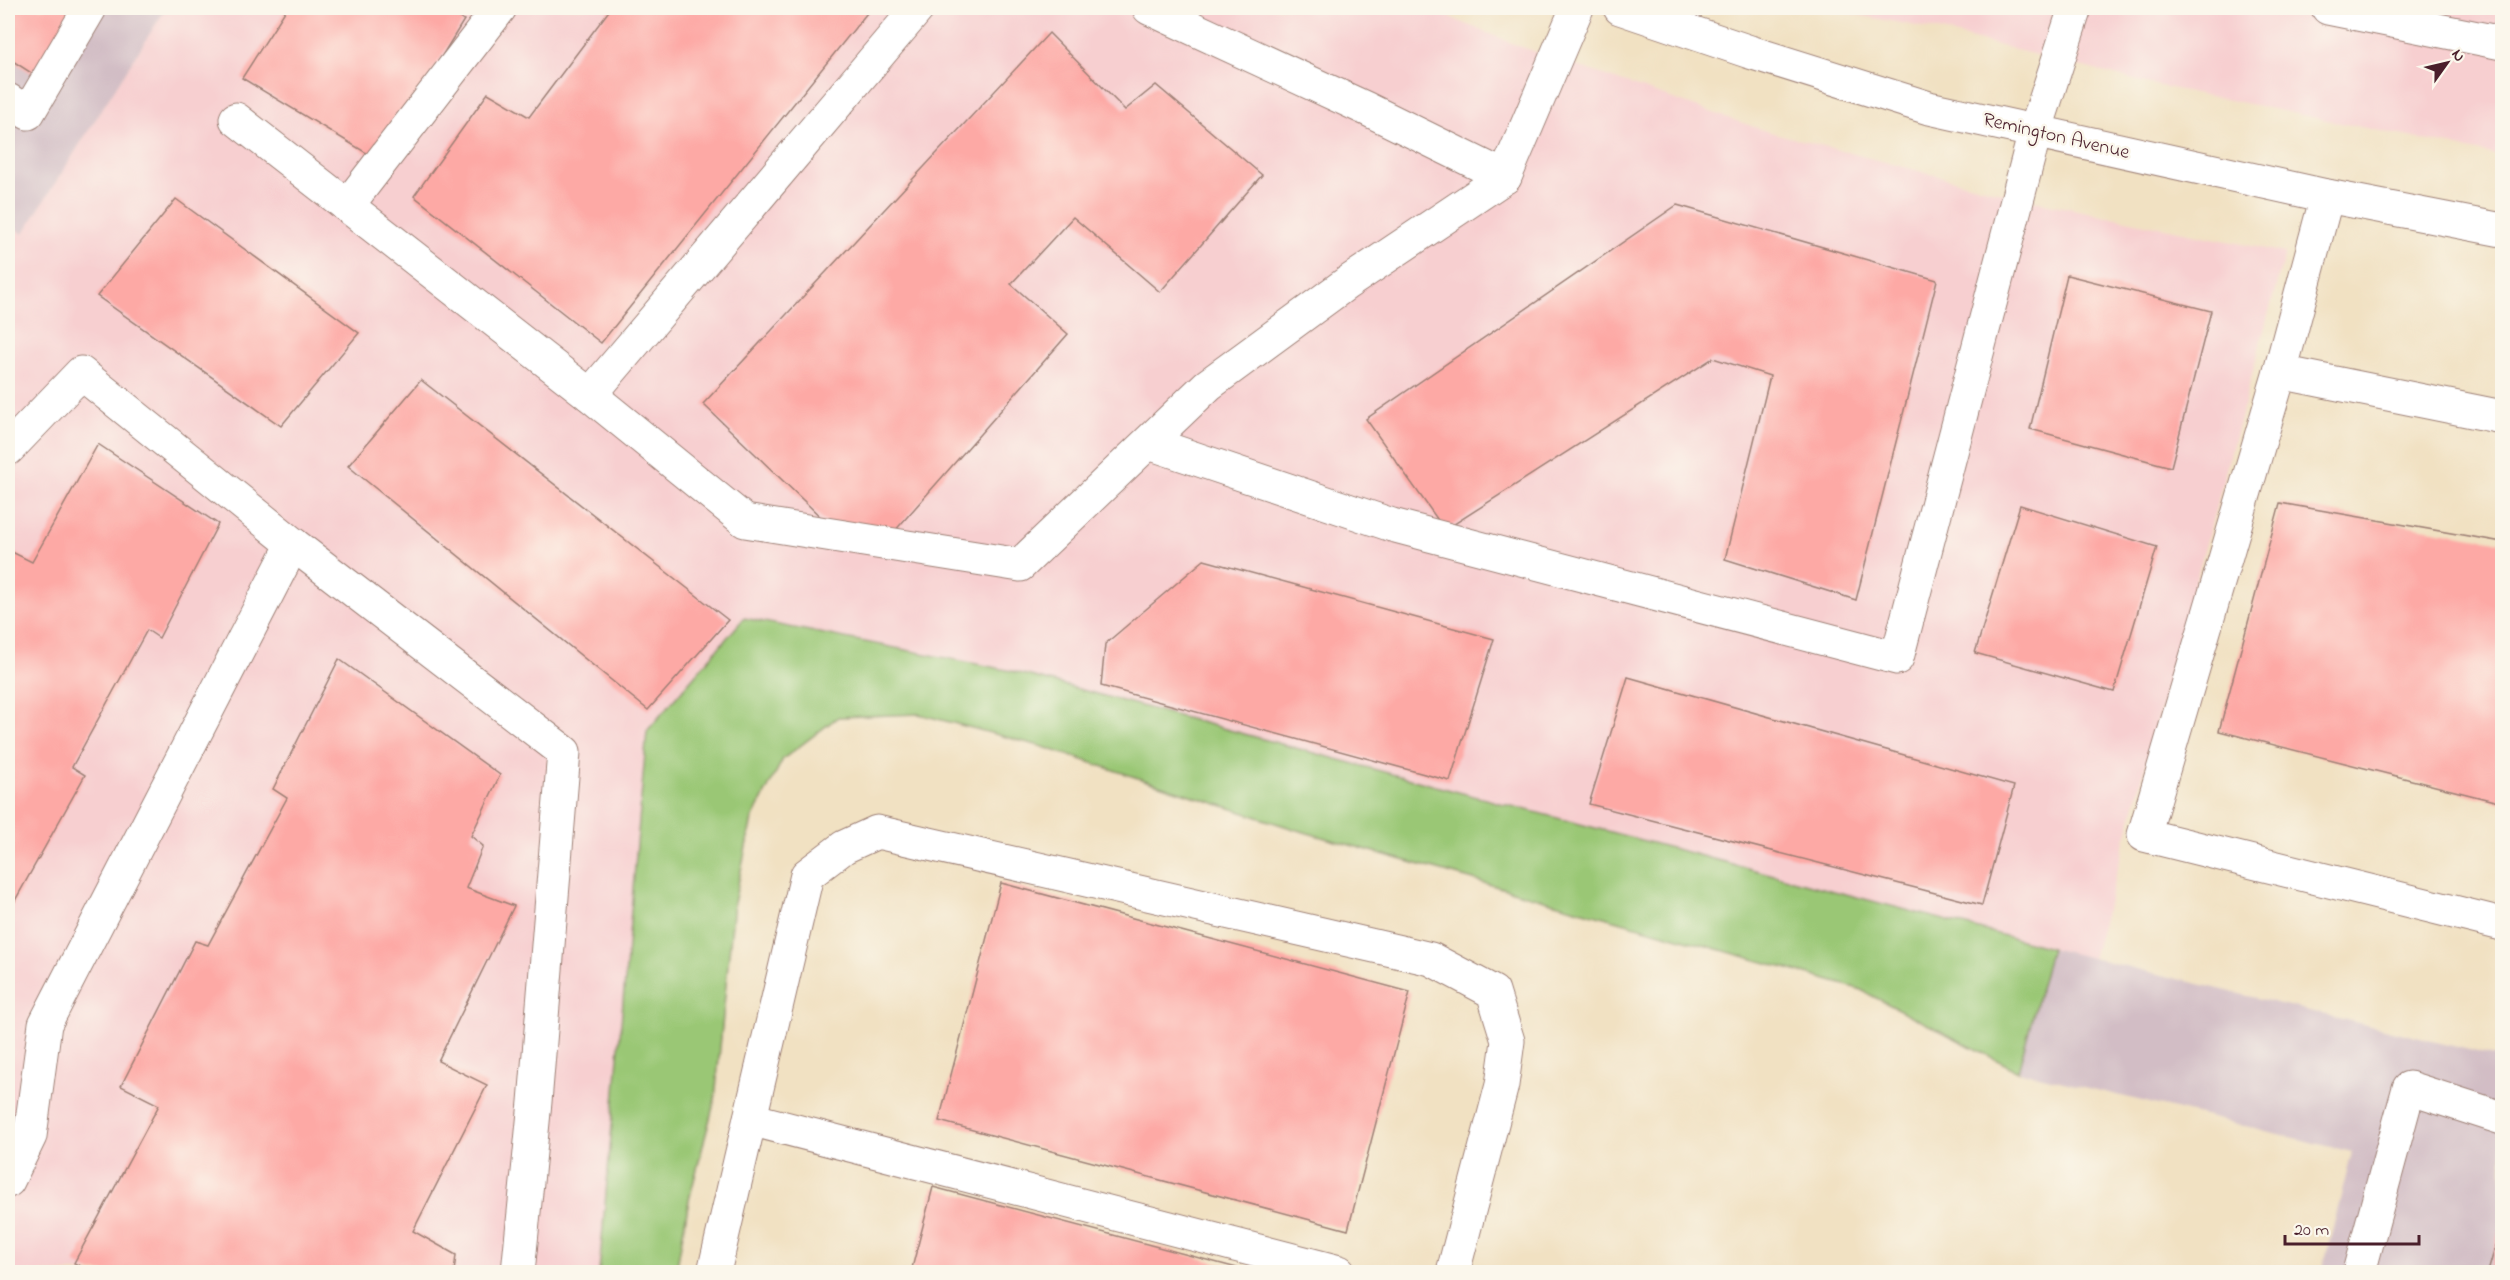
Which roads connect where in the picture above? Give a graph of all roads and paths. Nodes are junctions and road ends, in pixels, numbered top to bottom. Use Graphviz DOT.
graph roads {
  1 [pos="90,8"];
  2 [pos="500,8"];
  3 [pos="918,8"];
  4 [pos="1149,8"];
  5 [pos="1577,8"];
  6 [pos="1620,8"];
  7 [pos="2075,8"];
  8 [pos="2328,8"];
  9 [pos="2430,18"];
  10 [pos="2502,43"];
  11 [pos="8,100"];
  12 [pos="236,119"];
  13 [pos="2035,132"];
  14 [pos="1505,177"];
  15 [pos="2327,196"];
  16 [pos="347,206"];
  17 [pos="2502,230"];
  18 [pos="2280,372"];
  19 [pos="590,395"];
  20 [pos="2502,417"];
  21 [pos="1149,443"];
  22 [pos="8,448"];
  23 [pos="293,544"];
  24 [pos="2502,924"];
  25 [pos="2502,1118"];
  26 [pos="750,1119"];
  27 [pos="8,1181"];
  28 [pos="518,1272"];
  29 [pos="714,1272"];
  30 [pos="1339,1272"];
  31 [pos="1453,1272"];
  32 [pos="2359,1272"];
  1 -- 11 [label="street"];
  2 -- 16 [label="street"];
  3 -- 19 [label="street"];
  4 -- 14 [label="street"];
  5 -- 14 [label="street"];
  6 -- 13 [label="street, Remington Avenue"];
  7 -- 13 [label="street"];
  8 -- 9 [label="street"];
  9 -- 10 [label="street"];
  12 -- 16 [label="street"];
  13 -- 15 [label="street, Remington Avenue"];
  13 -- 21 [label="street"];
  14 -- 21 [label="street"];
  15 -- 17 [label="street, Remington Avenue"];
  15 -- 18 [label="street"];
  16 -- 19 [label="street"];
  18 -- 20 [label="street"];
  18 -- 24 [label="street"];
  19 -- 21 [label="street"];
  22 -- 23 [label="street"];
  23 -- 27 [label="street"];
  23 -- 28 [label="street"];
  25 -- 32 [label="street"];
  26 -- 29 [label="street"];
  26 -- 30 [label="street"];
  26 -- 31 [label="street"];
}
